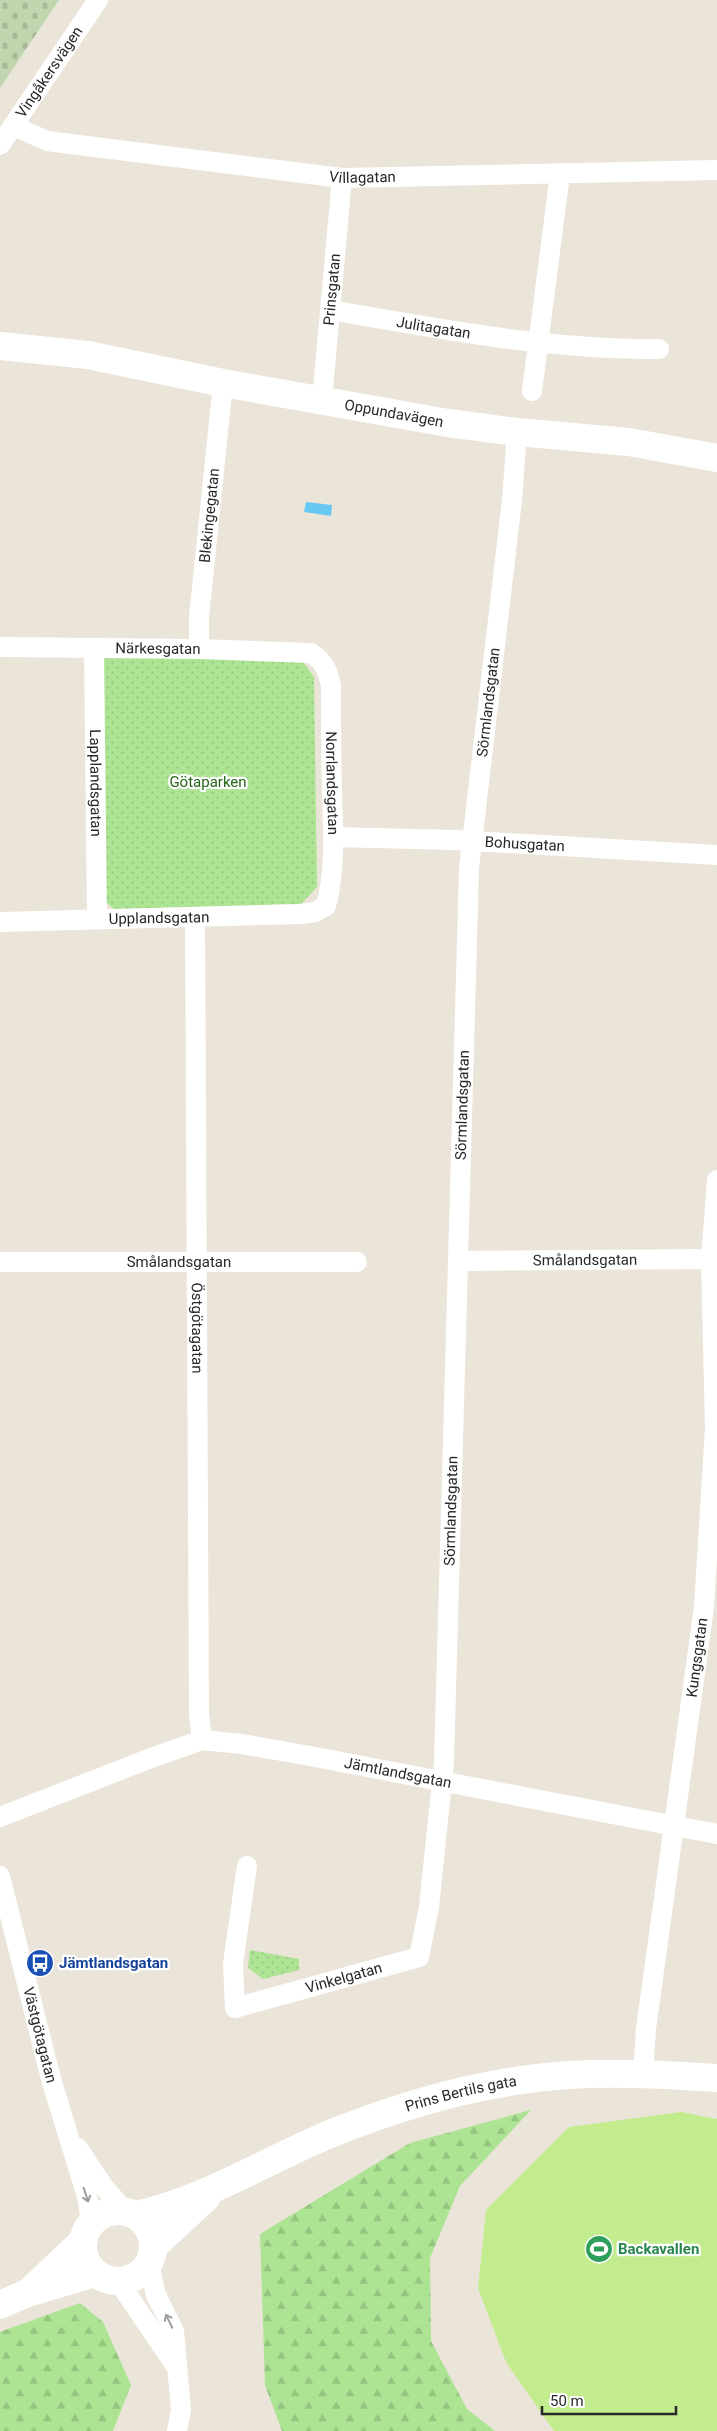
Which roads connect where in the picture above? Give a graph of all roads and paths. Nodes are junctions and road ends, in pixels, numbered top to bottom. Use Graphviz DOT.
graph roads {
  1 [pos="98,0"];
  2 [pos="14,126"];
  3 [pos="0,145"];
  4 [pos="717,170"];
  5 [pos="560,174"];
  6 [pos="342,178"];
  7 [pos="330,310"];
  8 [pos="0,335"];
  9 [pos="537,344"];
  10 [pos="0,346"];
  11 [pos="660,349"];
  12 [pos="74,354"];
  13 [pos="223,383"];
  14 [pos="532,391"];
  15 [pos="322,400"];
  16 [pos="517,432"];
  17 [pos="717,458"];
  18 [pos="0,647"];
  19 [pos="94,648"];
  20 [pos="200,649"];
  21 [pos="313,654"];
  22 [pos="333,837"];
  23 [pos="473,842"];
  24 [pos="717,855"];
  25 [pos="317,910"];
  26 [pos="195,917"];
  27 [pos="97,919"];
  28 [pos="0,922"];
  29 [pos="717,1180"];
  30 [pos="711,1259"];
  31 [pos="460,1261"];
  32 [pos="0,1262"];
  33 [pos="196,1262"];
  34 [pos="357,1262"];
  35 [pos="202,1740"];
  36 [pos="443,1782"];
  37 [pos="0,1817"];
  38 [pos="675,1826"];
  39 [pos="717,1834"];
  40 [pos="247,1866"];
  41 [pos="0,1876"];
  42 [pos="643,2074"];
  43 [pos="717,2078"];
  44 [pos="68,2134"];
  45 [pos="219,2186"];
  46 [pos="130,2213"];
  47 [pos="87,2231"];
  48 [pos="151,2255"];
  49 [pos="107,2277"];
  50 [pos="27,2293"];
  51 [pos="0,2304"];
  52 [pos="178,2368"];
  53 [pos="177,2431"];
  1 -- 2 [label="street, Vingåkersvägen"];
  2 -- 3 [label="street, Vingåkersvägen"];
  2 -- 6 [label="street, Villagatan"];
  4 -- 5 [label="street, Villagatan"];
  5 -- 6 [label="street, Villagatan"];
  5 -- 9 [label="street"];
  6 -- 7 [label="street, Prinsgatan"];
  7 -- 9 [label="street, Julitagatan"];
  7 -- 15 [label="street, Prinsgatan"];
  8 -- 12 [label="street, Oppundavägen"];
  9 -- 11 [label="street, Julitagatan"];
  9 -- 14 [label="street"];
  10 -- 12 [label="street, Oppundavägen"];
  12 -- 13 [label="street, Oppundavägen"];
  13 -- 15 [label="street, Oppundavägen"];
  13 -- 20 [label="street, Blekingegatan"];
  15 -- 16 [label="street, Oppundavägen"];
  16 -- 17 [label="street, Oppundavägen"];
  16 -- 23 [label="street, Sörmlandsgatan"];
  18 -- 19 [label="street, Närkesgatan"];
  19 -- 20 [label="street, Närkesgatan"];
  19 -- 27 [label="street, Lapplandsgatan"];
  20 -- 21 [label="street, Närkesgatan"];
  21 -- 22 [label="street, Norrlandsgatan"];
  22 -- 23 [label="street, Bohusgatan"];
  22 -- 25 [label="street, Norrlandsgatan"];
  23 -- 24 [label="street, Bohusgatan"];
  23 -- 31 [label="street, Sörmlandsgatan"];
  25 -- 26 [label="street, Upplandsgatan"];
  26 -- 27 [label="street, Upplandsgatan"];
  26 -- 33 [label="street, Östgötagatan"];
  27 -- 28 [label="street, Upplandsgatan"];
  29 -- 30 [label="street, Kungsgatan"];
  30 -- 31 [label="street, Smålandsgatan"];
  30 -- 38 [label="street, Kungsgatan"];
  31 -- 36 [label="street, Sörmlandsgatan"];
  32 -- 33 [label="street, Smålandsgatan"];
  33 -- 34 [label="street, Smålandsgatan"];
  33 -- 35 [label="street, Östgötagatan"];
  35 -- 36 [label="street, Jämtlandsgatan"];
  35 -- 37 [label="street, Jämtlandsgatan"];
  36 -- 38 [label="street, Jämtlandsgatan"];
  36 -- 40 [label="street, Vinkelgatan"];
  38 -- 39 [label="street, Jämtlandsgatan"];
  38 -- 42 [label="street, Kungsgatan"];
  41 -- 44 [label="street, Västgötagatan"];
  42 -- 43 [label="street, Prins Bertils gata"];
  42 -- 45 [label="street, Prins Bertils gata"];
  44 -- 46 [label="street, Västgötagatan"];
  44 -- 47 [label="street, Västgötagatan, one-way"];
  45 -- 46 [label="street, Prins Bertils gata"];
  45 -- 48 [label="street, Prins Bertils gata"];
  46 -- 47 [label="street"];
  46 -- 48 [label="street"];
  47 -- 49 [label="street"];
  47 -- 50 [label="street"];
  48 -- 49 [label="street"];
  52 -- 48 [label="street, one-way"];
  49 -- 50 [label="street"];
  49 -- 52 [label="street"];
  50 -- 51 [label="street"];
  52 -- 53 [label="street"];
}
